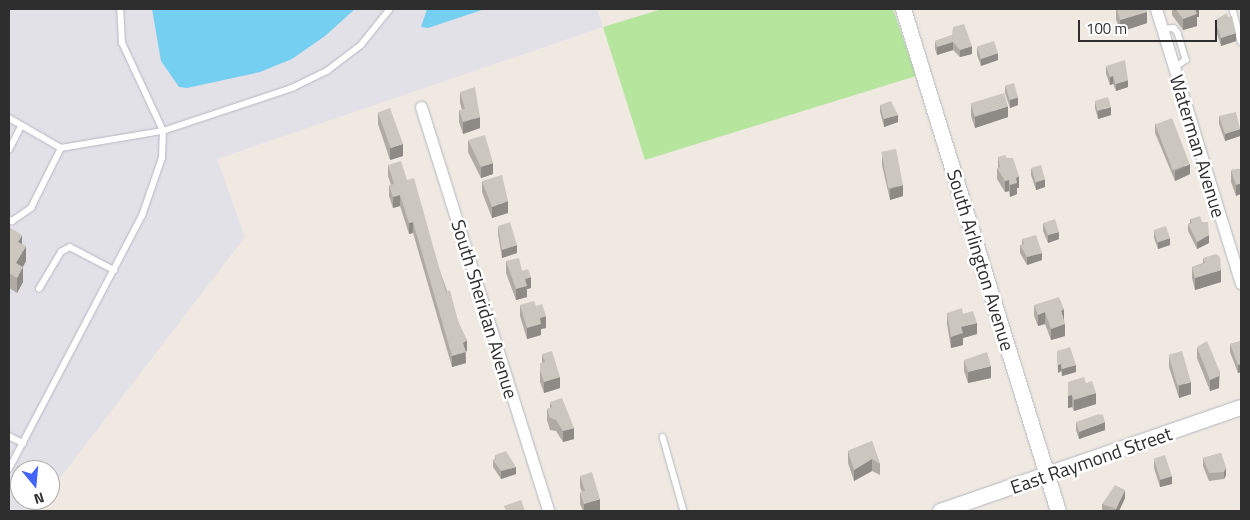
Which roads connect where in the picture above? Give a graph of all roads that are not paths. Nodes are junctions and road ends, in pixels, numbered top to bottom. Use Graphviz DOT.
graph roads {
  1 [pos="120,9"];
  2 [pos="390,9"];
  3 [pos="904,9"];
  4 [pos="1156,9"];
  5 [pos="1234,9"];
  6 [pos="1241,42"];
  7 [pos="421,107"];
  8 [pos="9,118"];
  9 [pos="21,126"];
  10 [pos="163,131"];
  11 [pos="61,148"];
  12 [pos="9,150"];
  13 [pos="9,219"];
  14 [pos="114,270"];
  15 [pos="1241,283"];
  16 [pos="40,289"];
  17 [pos="1241,407"];
  18 [pos="9,436"];
  19 [pos="663,437"];
  20 [pos="23,442"];
  21 [pos="9,469"];
  22 [pos="1047,475"];
  23 [pos="548,511"];
  24 [pos="684,511"];
  25 [pos="940,511"];
  26 [pos="1058,511"];
  1 -- 10 [label="lane"];
  2 -- 10 [label="lane"];
  3 -- 22 [label="main road, South Arlington Avenue"];
  4 -- 15 [label="street, Waterman Avenue"];
  5 -- 6 [label="lane"];
  7 -- 23 [label="street, South Sheridan Avenue"];
  8 -- 9 [label="lane"];
  9 -- 11 [label="lane"];
  9 -- 12 [label="lane"];
  10 -- 11 [label="lane"];
  10 -- 14 [label="lane"];
  11 -- 13 [label="lane"];
  14 -- 16 [label="lane"];
  14 -- 20 [label="lane"];
  17 -- 22 [label="main road, East Raymond Street"];
  18 -- 20 [label="lane"];
  19 -- 24 [label="lane"];
  20 -- 21 [label="lane"];
  22 -- 25 [label="main road, East Raymond Street"];
  22 -- 26 [label="main road, South Arlington Avenue"];
}
